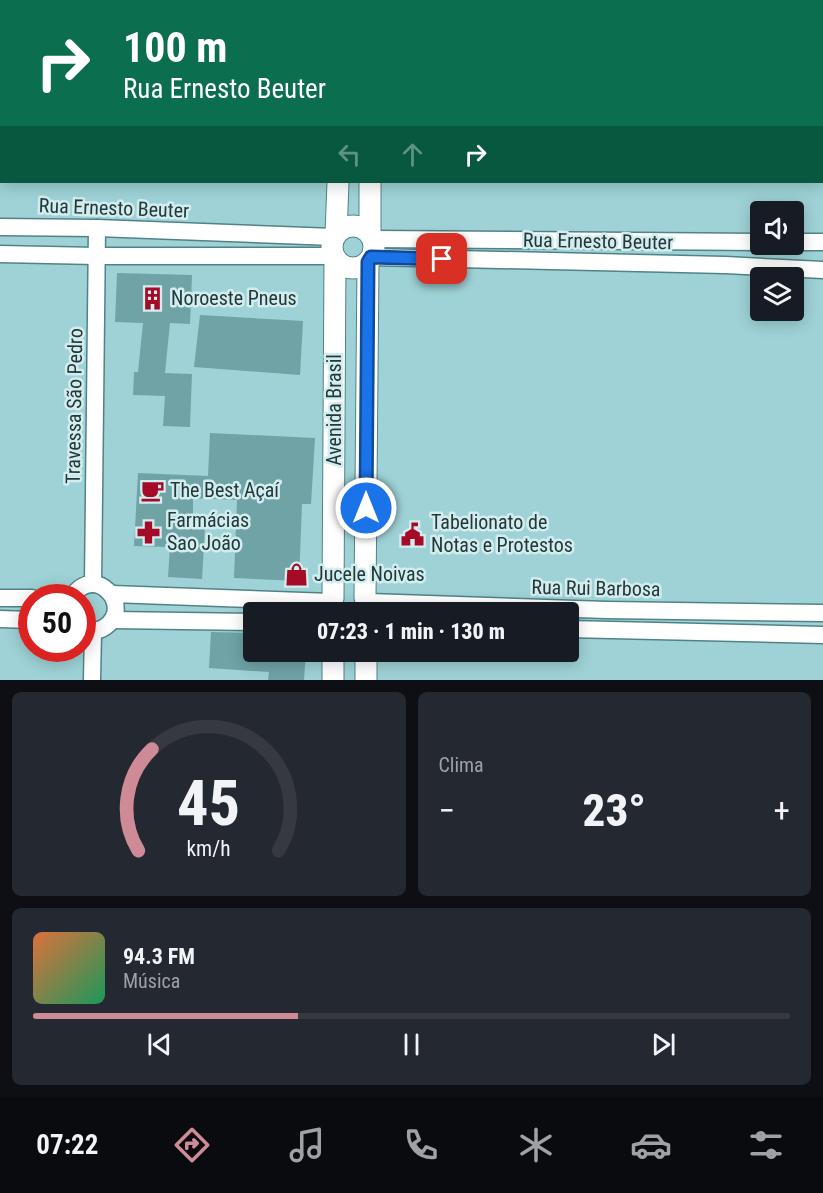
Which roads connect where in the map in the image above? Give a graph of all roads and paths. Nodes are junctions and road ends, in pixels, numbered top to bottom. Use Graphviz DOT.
graph roads {
  1 [pos="338,183"];
  2 [pos="370,183"];
  3 [pos="0,227"];
  4 [pos="97,228"];
  5 [pos="726,242"];
  6 [pos="750,242"];
  7 [pos="804,242"];
  8 [pos="823,242"];
  9 [pos="335,246"];
  10 [pos="370,248"];
  11 [pos="0,254"];
  12 [pos="97,256"];
  13 [pos="725,265"];
  14 [pos="823,270"];
  15 [pos="93,584"];
  16 [pos="96,585"];
  17 [pos="112,594"];
  18 [pos="0,598"];
  19 [pos="18,598"];
  20 [pos="287,602"];
  21 [pos="331,602"];
  22 [pos="333,602"];
  23 [pos="366,602"];
  24 [pos="368,602"];
  25 [pos="579,609"];
  26 [pos="606,610"];
  27 [pos="823,613"];
  28 [pos="0,619"];
  29 [pos="18,620"];
  30 [pos="112,620"];
  31 [pos="243,622"];
  32 [pos="96,629"];
  33 [pos="579,630"];
  34 [pos="606,631"];
  35 [pos="823,635"];
  36 [pos="91,662"];
  37 [pos="333,662"];
  38 [pos="366,662"];
  39 [pos="92,680"];
  40 [pos="333,680"];
  41 [pos="366,680"];
  1 -- 9 [label="main road, Avenida Brasil"];
  2 -- 10 [label="main road, Avenida Brasil"];
  3 -- 4 [label="street, Rua Ernesto Beuter"];
  4 -- 9 [label="street, Rua Ernesto Beuter"];
  4 -- 12 [label="street, Travessa São Pedro"];
  5 -- 6 [label="street, Rua Ernesto Beuter"];
  5 -- 10 [label="street, Rua Ernesto Beuter"];
  5 -- 13 [label="street"];
  7 -- 8 [label="street"];
  9 -- 10 [label="main road"];
  9 -- 10 [label="main road"];
  9 -- 12 [label="street"];
  9 -- 21 [label="main road, Avenida Brasil"];
  10 -- 13 [label="street, Rua Ernesto Beuter"];
  10 -- 24 [label="main road, Avenida Brasil"];
  11 -- 12 [label="street"];
  12 -- 15 [label="street, Travessa São Pedro"];
  13 -- 14 [label="street, Rua Ernesto Beuter"];
  16 -- 17 [label="street"];
  17 -- 20 [label="street"];
  17 -- 30 [label="street"];
  18 -- 19 [label="street"];
  22 -- 23 [label="main road"];
  25 -- 26 [label="street, Rua Rui Barbosa"];
  26 -- 27 [label="street, Rua Rui Barbosa"];
  26 -- 34 [label="street"];
  28 -- 29 [label="street"];
  30 -- 31 [label="street"];
  30 -- 32 [label="street"];
  33 -- 34 [label="street"];
  34 -- 35 [label="street"];
  36 -- 39 [label="street"];
  37 -- 40 [label="main road"];
  38 -- 41 [label="main road"];
}
